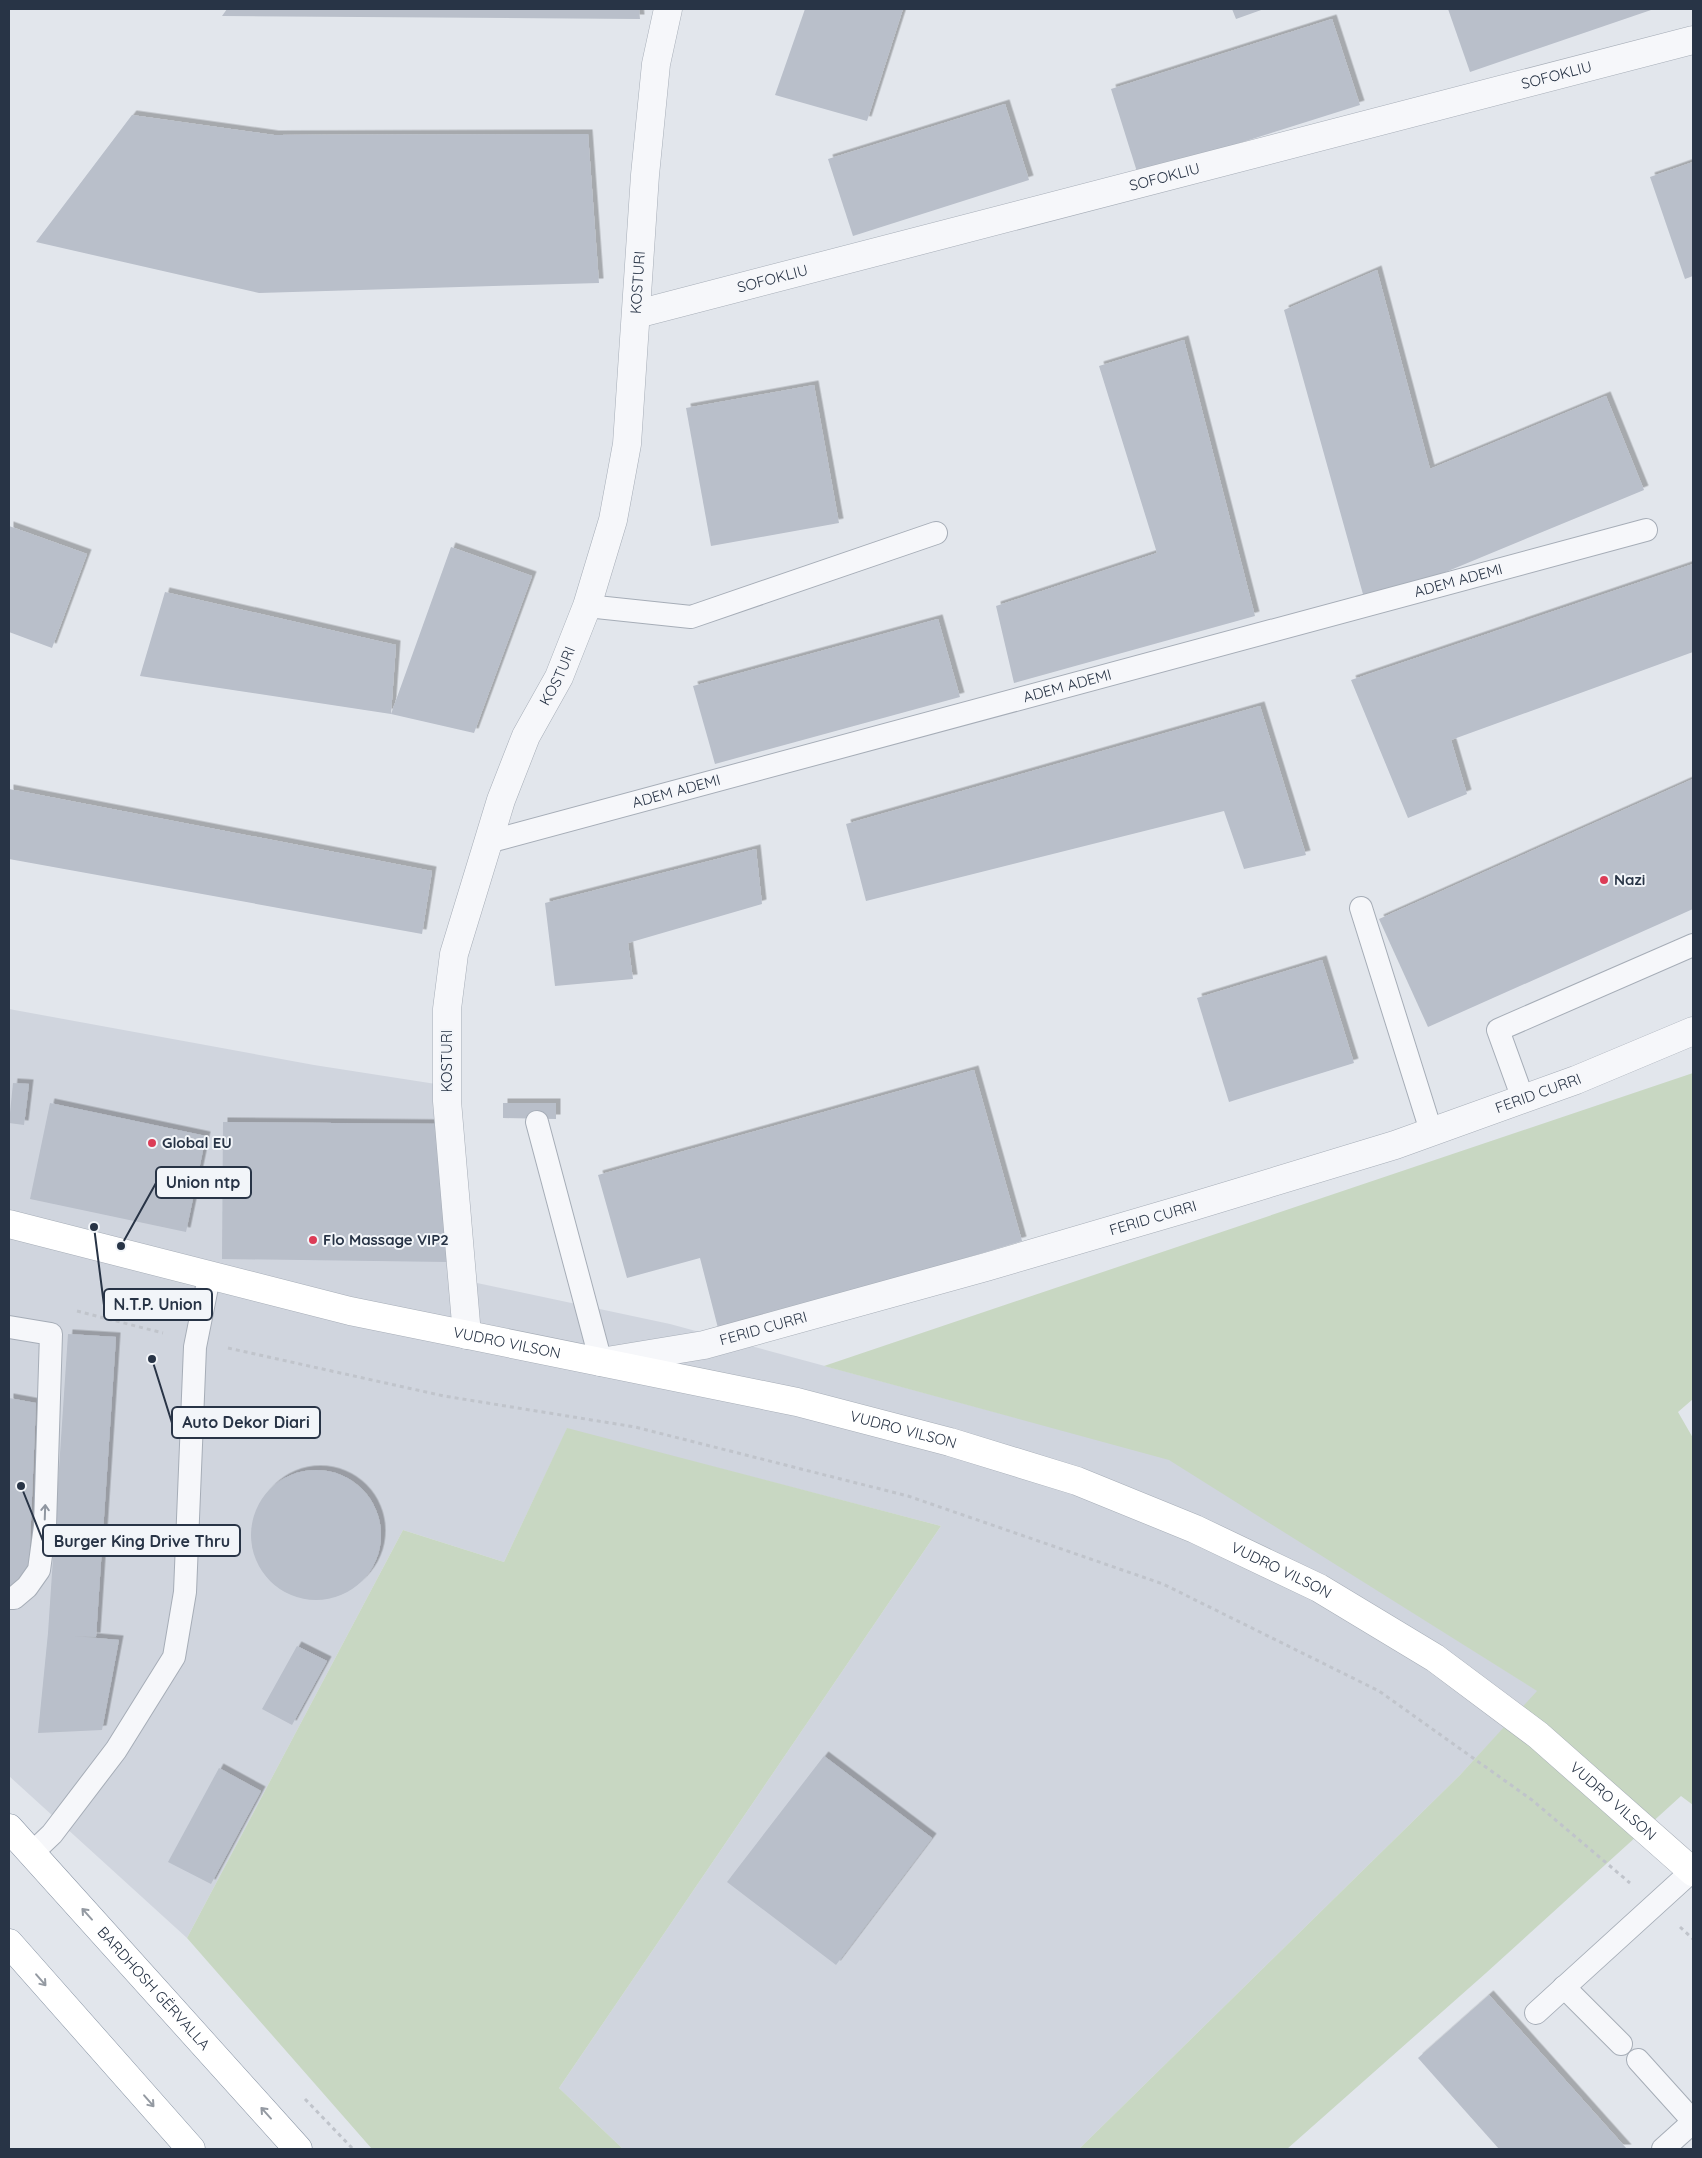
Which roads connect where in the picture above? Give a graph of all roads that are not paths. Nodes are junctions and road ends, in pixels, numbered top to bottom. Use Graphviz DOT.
graph roads {
  1 [pos="668,9"];
  2 [pos="1693,40"];
  3 [pos="637,314"];
  4 [pos="1646,530"];
  5 [pos="936,533"];
  6 [pos="587,606"];
  7 [pos="488,842"];
  8 [pos="1361,908"];
  9 [pos="1693,945"];
  10 [pos="1693,1031"];
  11 [pos="1523,1099"];
  12 [pos="537,1122"];
  13 [pos="1431,1131"];
  14 [pos="10,1230"];
  15 [pos="209,1277"];
  16 [pos="9,1328"];
  17 [pos="467,1335"];
  18 [pos="601,1362"];
  19 [pos="9,1598"];
  20 [pos="9,1828"];
  21 [pos="32,1853"];
  22 [pos="1693,1871"];
  23 [pos="9,1943"];
  24 [pos="1564,1987"];
  25 [pos="1536,2013"];
  26 [pos="1621,2044"];
  27 [pos="1638,2060"];
  28 [pos="1693,2121"];
  29 [pos="191,2149"];
  30 [pos="298,2149"];
  31 [pos="1662,2149"];
  1 -- 3 [label="street, KOSTURI"];
  2 -- 3 [label="street, SOFOKLIU"];
  3 -- 6 [label="street, KOSTURI"];
  4 -- 7 [label="lane, ADEM ADEMI"];
  5 -- 6 [label="lane"];
  6 -- 7 [label="street, KOSTURI"];
  7 -- 17 [label="street, KOSTURI"];
  8 -- 13 [label="lane"];
  9 -- 11 [label="lane"];
  10 -- 11 [label="street, FERID CURRI"];
  11 -- 13 [label="street, FERID CURRI"];
  12 -- 18 [label="lane"];
  13 -- 18 [label="street, FERID CURRI"];
  14 -- 15 [label="main road, VUDRO VILSON"];
  15 -- 17 [label="main road, VUDRO VILSON"];
  15 -- 21 [label="lane"];
  19 -- 16 [label="lane, one-way"];
  17 -- 18 [label="main road, VUDRO VILSON"];
  18 -- 22 [label="main road, VUDRO VILSON"];
  20 -- 21 [label="main road, BARDHOSH GËRVALLA"];
  30 -- 21 [label="main road, BARDHOSH GËRVALLA, one-way"];
  22 -- 24 [label="lane"];
  23 -- 29 [label="main road, one-way"];
  24 -- 25 [label="lane"];
  24 -- 26 [label="lane"];
  27 -- 28 [label="lane"];
  28 -- 31 [label="lane"];
}
